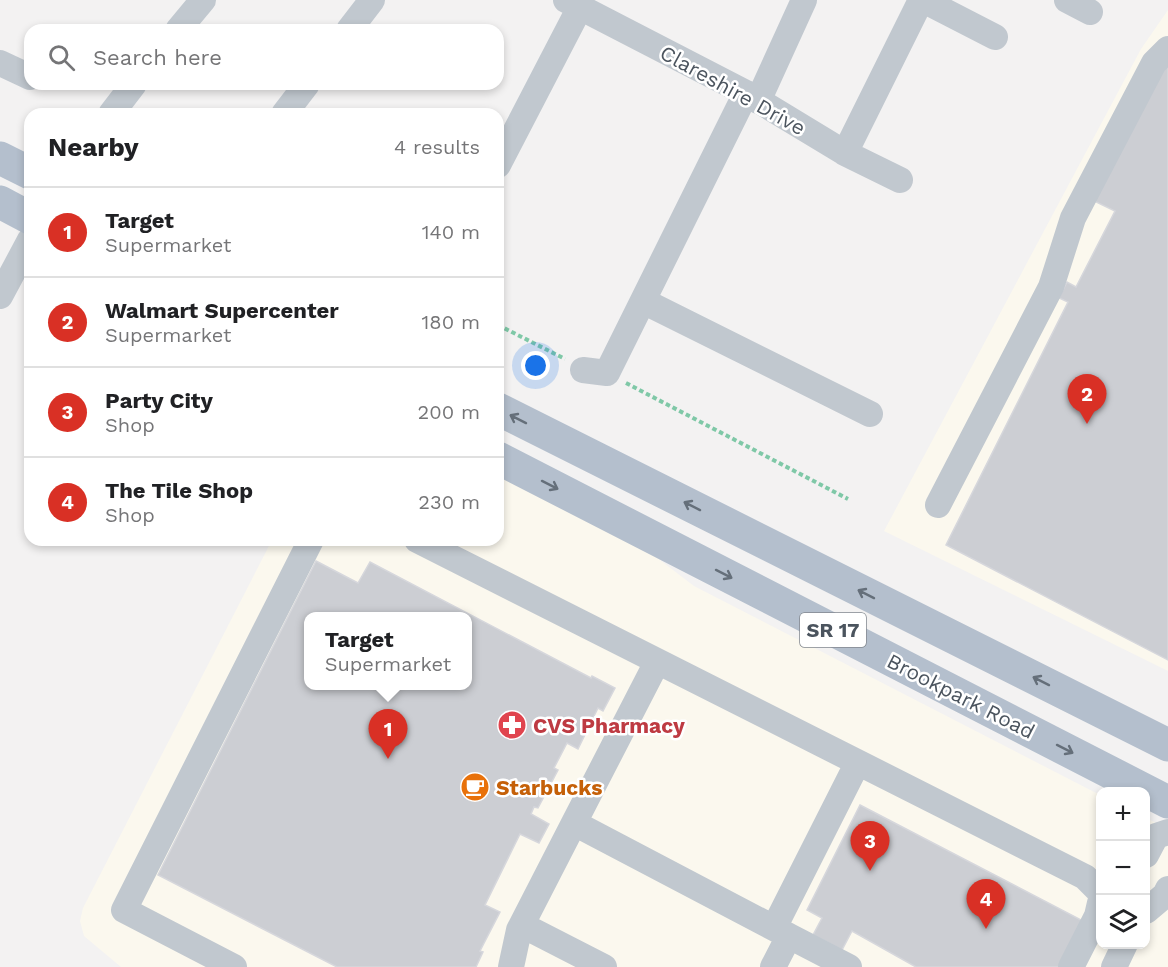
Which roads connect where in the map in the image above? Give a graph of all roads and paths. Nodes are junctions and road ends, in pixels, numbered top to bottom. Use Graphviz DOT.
graph roads {
  1 [pos="203,0"];
  2 [pos="372,0"];
  3 [pos="804,0"];
  4 [pos="922,0"];
  5 [pos="1066,0"];
  6 [pos="573,4"];
  7 [pos="1090,12"];
  8 [pos="183,24"];
  9 [pos="354,24"];
  10 [pos="995,37"];
  11 [pos="1168,49"];
  12 [pos="0,63"];
  13 [pos="24,74"];
  14 [pos="129,90"];
  15 [pos="302,90"];
  16 [pos="752,97"];
  17 [pos="116,108"];
  18 [pos="289,108"];
  19 [pos="504,152"];
  20 [pos="845,153"];
  21 [pos="0,158"];
  22 [pos="24,170"];
  23 [pos="900,180"];
  24 [pos="0,202"];
  25 [pos="24,215"];
  26 [pos="24,251"];
  27 [pos="0,296"];
  28 [pos="643,301"];
  29 [pos="504,328"];
  30 [pos="595,371"];
  31 [pos="504,412"];
  32 [pos="870,414"];
  33 [pos="504,461"];
  34 [pos="848,498"];
  35 [pos="938,505"];
  36 [pos="307,546"];
  37 [pos="429,546"];
  38 [pos="657,662"];
  39 [pos="1168,746"];
  40 [pos="857,764"];
  41 [pos="1168,802"];
  42 [pos="574,823"];
  43 [pos="1168,832"];
  44 [pos="1150,847"];
  45 [pos="1096,887"];
  46 [pos="1168,889"];
  47 [pos="1150,909"];
  48 [pos="1096,918"];
  49 [pos="522,925"];
  50 [pos="782,931"];
  51 [pos="1123,949"];
  52 [pos="234,967"];
  53 [pos="511,967"];
  54 [pos="604,967"];
  55 [pos="773,967"];
  56 [pos="849,967"];
  57 [pos="1071,967"];
  58 [pos="1114,967"];
  1 -- 8 [label="street"];
  2 -- 9 [label="street"];
  3 -- 16 [label="street"];
  4 -- 10 [label="street"];
  4 -- 20 [label="street"];
  5 -- 7 [label="street"];
  6 -- 16 [label="street, Clareshire Drive"];
  6 -- 19 [label="street"];
  11 -- 35 [label="street"];
  12 -- 13 [label="street"];
  14 -- 17 [label="street"];
  15 -- 18 [label="street"];
  16 -- 20 [label="street, Clareshire Drive"];
  16 -- 28 [label="street"];
  20 -- 23 [label="street, Clareshire Drive"];
  21 -- 22 [label="main road"];
  24 -- 25 [label="main road"];
  26 -- 27 [label="street"];
  28 -- 30 [label="street"];
  28 -- 32 [label="street"];
  29 -- 30 [label="path"];
  30 -- 34 [label="path"];
  39 -- 31 [label="main road, SR 17, one-way"];
  33 -- 41 [label="main road, Brookpark Road / SR 17, one-way"];
  36 -- 52 [label="street"];
  37 -- 38 [label="street"];
  38 -- 40 [label="street"];
  38 -- 42 [label="street"];
  40 -- 45 [label="street"];
  40 -- 50 [label="street"];
  42 -- 49 [label="street"];
  42 -- 50 [label="street"];
  43 -- 44 [label="street"];
  46 -- 47 [label="street"];
  48 -- 57 [label="street"];
  49 -- 53 [label="street"];
  49 -- 54 [label="street"];
  50 -- 55 [label="street"];
  50 -- 56 [label="street"];
  51 -- 58 [label="street"];
}
